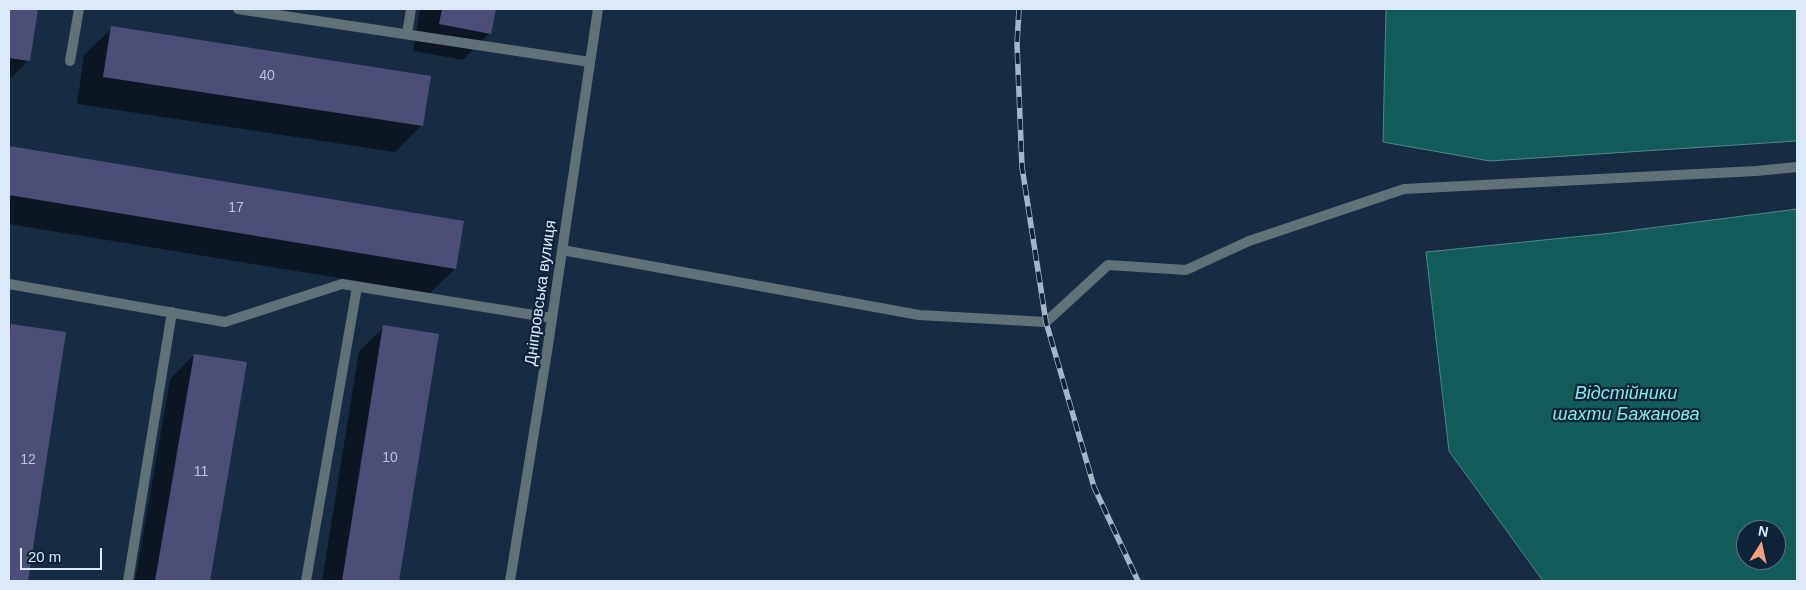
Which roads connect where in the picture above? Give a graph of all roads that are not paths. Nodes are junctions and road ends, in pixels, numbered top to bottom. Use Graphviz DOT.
graph roads {
  1 [pos="78,9"];
  2 [pos="238,9"];
  3 [pos="412,9"];
  4 [pos="598,9"];
  5 [pos="407,34"];
  6 [pos="70,61"];
  7 [pos="590,62"];
  8 [pos="1797,167"];
  9 [pos="562,250"];
  10 [pos="9,284"];
  11 [pos="357,287"];
  12 [pos="172,312"];
  13 [pos="552,318"];
  14 [pos="128,581"];
  15 [pos="306,581"];
  16 [pos="510,581"];
  1 -- 6 [label="street"];
  2 -- 5 [label="street"];
  3 -- 5 [label="street"];
  4 -- 7 [label="street, Дніпровська вулиця"];
  5 -- 7 [label="street"];
  7 -- 9 [label="street, Дніпровська вулиця"];
  8 -- 9 [label="street"];
  9 -- 13 [label="street, Дніпровська вулиця"];
  10 -- 12 [label="street"];
  11 -- 12 [label="street"];
  11 -- 13 [label="street"];
  11 -- 15 [label="street"];
  12 -- 14 [label="street"];
  13 -- 16 [label="street, Дніпровська вулиця"];
}
